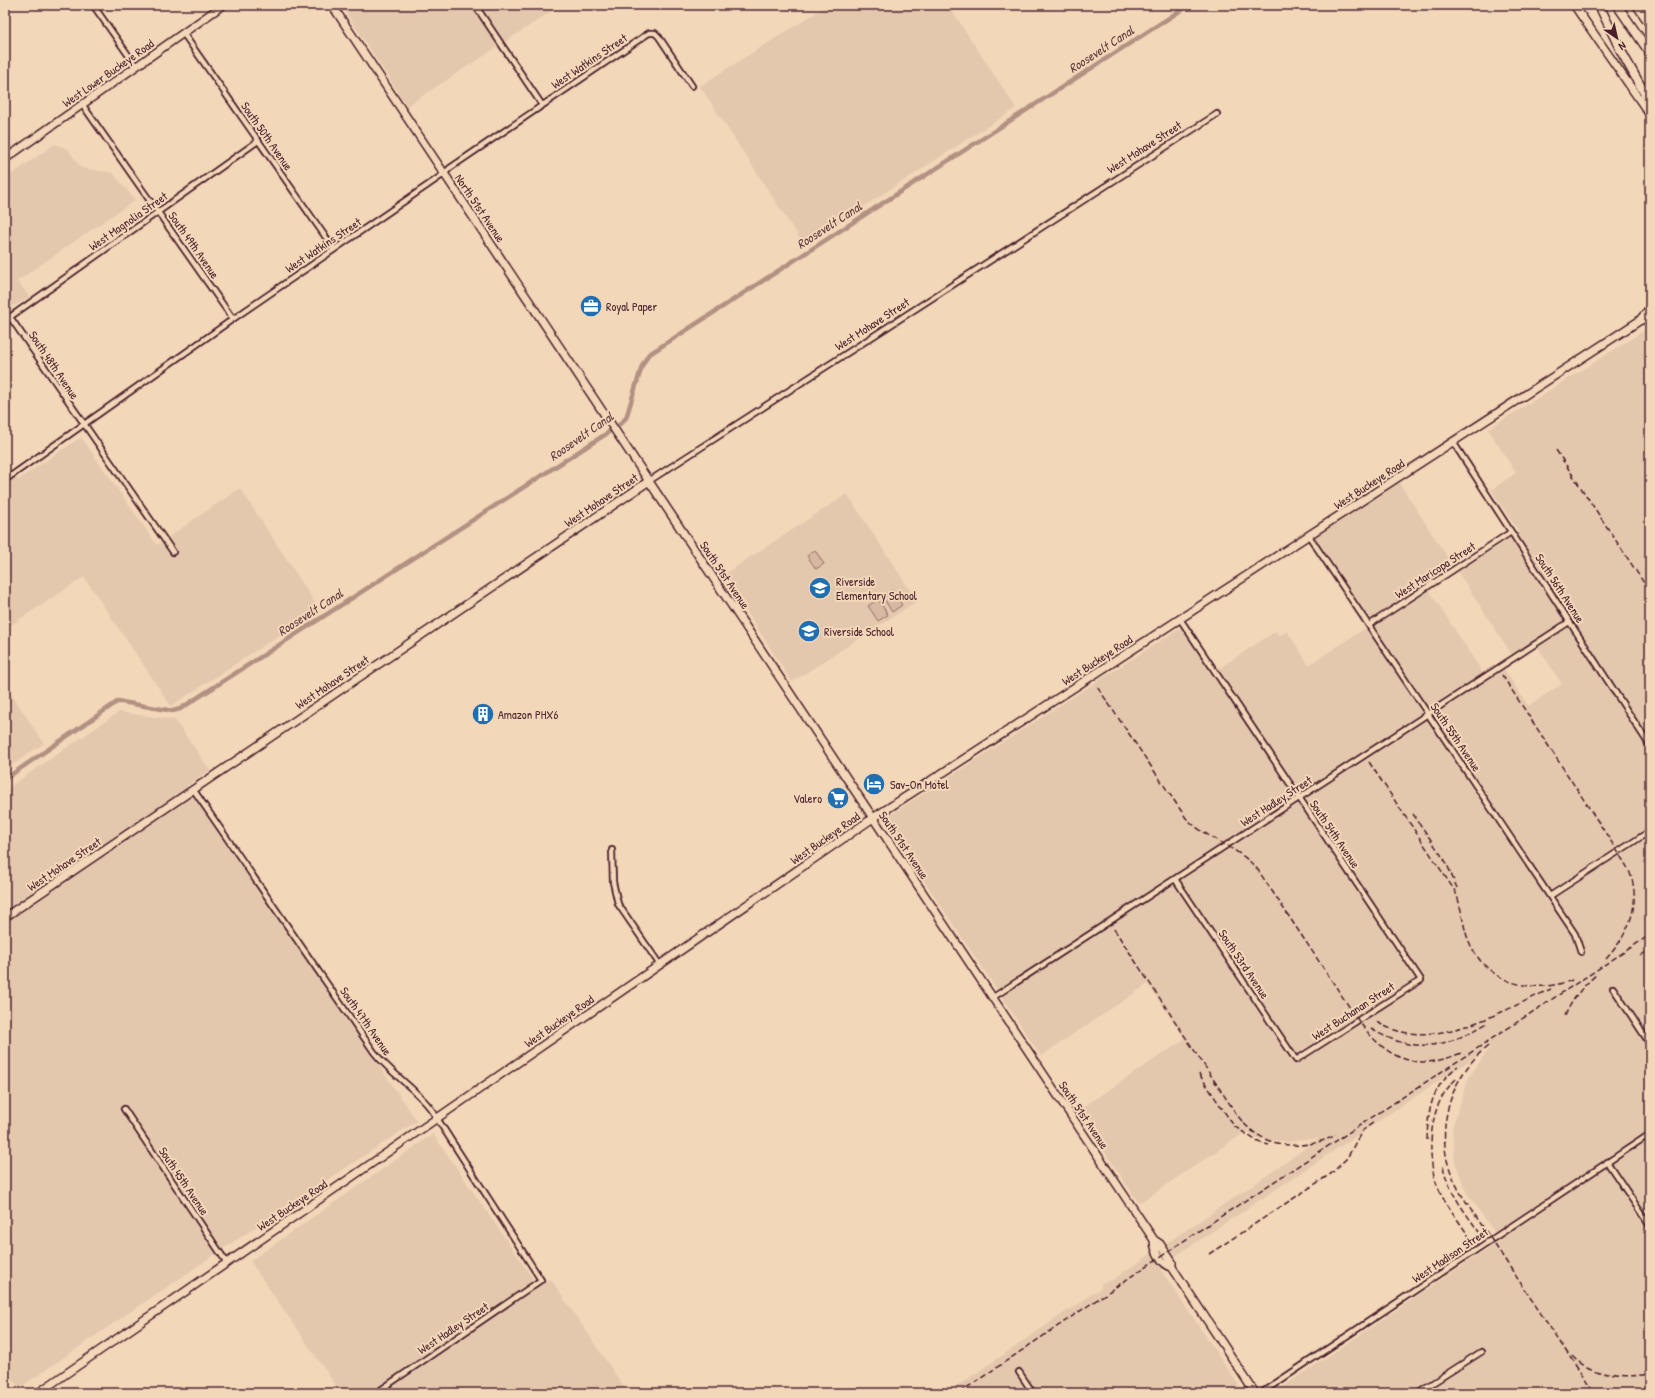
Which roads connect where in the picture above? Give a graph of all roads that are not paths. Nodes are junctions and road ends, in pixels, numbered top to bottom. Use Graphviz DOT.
graph roads {
  1 [pos="93,5"];
  2 [pos="223,5"];
  3 [pos="332,5"];
  4 [pos="475,5"];
  5 [pos="1574,5"];
  6 [pos="1599,5"];
  7 [pos="1617,5"];
  8 [pos="1637,5"];
  9 [pos="1650,24"];
  10 [pos="183,33"];
  11 [pos="1650,53"];
  12 [pos="136,66"];
  13 [pos="692,86"];
  14 [pos="1650,103"];
  15 [pos="82,104"];
  16 [pos="542,105"];
  17 [pos="1217,114"];
  18 [pos="1650,116"];
  19 [pos="258,141"];
  20 [pos="5,159"];
  21 [pos="444,174"];
  22 [pos="158,212"];
  23 [pos="334,249"];
  24 [pos="1650,308"];
  25 [pos="10,317"];
  26 [pos="1650,318"];
  27 [pos="233,319"];
  28 [pos="1639,321"];
  29 [pos="609,423"];
  30 [pos="83,424"];
  31 [pos="1453,442"];
  32 [pos="5,480"];
  33 [pos="649,481"];
  34 [pos="1511,532"];
  35 [pos="1309,536"];
  36 [pos="173,552"];
  37 [pos="1180,619"];
  38 [pos="1570,622"];
  39 [pos="1369,625"];
  40 [pos="1428,713"];
  41 [pos="1650,746"];
  42 [pos="194,789"];
  43 [pos="1299,798"];
  44 [pos="873,818"];
  45 [pos="1650,830"];
  46 [pos="612,850"];
  47 [pos="1175,879"];
  48 [pos="1550,896"];
  49 [pos="5,917"];
  50 [pos="1581,952"];
  51 [pos="660,966"];
  52 [pos="1422,980"];
  53 [pos="1613,988"];
  54 [pos="992,998"];
  55 [pos="1650,1044"];
  56 [pos="1296,1060"];
  57 [pos="124,1109"];
  58 [pos="437,1119"];
  59 [pos="1650,1134"];
  60 [pos="1607,1162"];
  61 [pos="1650,1226"];
  62 [pos="227,1263"];
  63 [pos="541,1280"];
  64 [pos="1481,1352"];
  65 [pos="1018,1372"];
  66 [pos="38,1393"];
  67 [pos="376,1393"];
  68 [pos="1033,1393"];
  69 [pos="1255,1393"];
  70 [pos="1261,1393"];
  71 [pos="1417,1393"];
  1 -- 12 [label="street"];
  2 -- 10 [label="main road, West Lower Buckeye Road"];
  3 -- 21 [label="main road, North 51st Avenue"];
  4 -- 16 [label="street"];
  5 -- 18 [label="main road"];
  6 -- 14 [label="highway"];
  7 -- 11 [label="highway"];
  8 -- 9 [label="highway"];
  10 -- 12 [label="main road, West Lower Buckeye Road"];
  10 -- 19 [label="street, South 50th Avenue"];
  12 -- 15 [label="main road, West Lower Buckeye Road"];
  13 -- 16 [label="street, West Watkins Street"];
  15 -- 20 [label="main road, West Lower Buckeye Road"];
  15 -- 22 [label="street, South 49th Avenue"];
  16 -- 21 [label="street, West Watkins Street"];
  17 -- 33 [label="street, West Mohave Street"];
  19 -- 22 [label="street, West Magnolia Street"];
  19 -- 23 [label="street, South 50th Avenue"];
  21 -- 23 [label="street, West Watkins Street"];
  21 -- 29 [label="main road, North 51st Avenue"];
  22 -- 25 [label="street, West Magnolia Street"];
  22 -- 27 [label="street, South 49th Avenue"];
  23 -- 27 [label="street, West Watkins Street"];
  24 -- 28 [label="main road, West Buckeye Road"];
  25 -- 30 [label="street, South 48th Avenue"];
  26 -- 28 [label="main road, West Buckeye Road"];
  27 -- 30 [label="street, West Watkins Street"];
  28 -- 31 [label="main road, West Buckeye Road"];
  29 -- 33 [label="main road, South 51st Avenue"];
  30 -- 32 [label="street, West Watkins Street"];
  30 -- 36 [label="street, South 48th Avenue"];
  31 -- 34 [label="street, South 56th Avenue"];
  31 -- 35 [label="main road, West Buckeye Road"];
  33 -- 42 [label="main road, West Mohave Street"];
  33 -- 44 [label="main road, South 51st Avenue"];
  34 -- 38 [label="street, South 56th Avenue"];
  34 -- 39 [label="street, West Maricopa Street"];
  35 -- 37 [label="main road, West Buckeye Road"];
  35 -- 39 [label="street, South 55th Avenue"];
  37 -- 43 [label="street, South 54th Avenue"];
  37 -- 44 [label="main road, West Buckeye Road"];
  38 -- 40 [label="street, West Hadley Street"];
  38 -- 41 [label="street, South 56th Avenue"];
  39 -- 40 [label="street, South 55th Avenue"];
  40 -- 43 [label="street, West Hadley Street"];
  40 -- 48 [label="street, South 55th Avenue"];
  42 -- 49 [label="main road, West Mohave Street"];
  42 -- 58 [label="street, South 47th Avenue"];
  43 -- 47 [label="street, West Hadley Street"];
  43 -- 52 [label="street, South 54th Avenue"];
  44 -- 51 [label="main road, West Buckeye Road"];
  44 -- 54 [label="main road, South 51st Avenue"];
  45 -- 48 [label="street"];
  46 -- 51 [label="street"];
  47 -- 54 [label="street, West Hadley Street"];
  47 -- 56 [label="street, South 53rd Avenue"];
  48 -- 50 [label="street, South 55th Avenue"];
  51 -- 58 [label="main road, West Buckeye Road"];
  52 -- 56 [label="street, West Buchanan Street"];
  53 -- 55 [label="street"];
  54 -- 69 [label="main road, South 51st Avenue"];
  57 -- 62 [label="street, South 45th Avenue"];
  58 -- 62 [label="main road, West Buckeye Road"];
  58 -- 63 [label="street, South 47th Avenue"];
  59 -- 60 [label="street, West Madison Street"];
  60 -- 61 [label="street"];
  60 -- 70 [label="street, West Madison Street"];
  62 -- 66 [label="main road, West Buckeye Road"];
  63 -- 67 [label="street, West Hadley Street"];
  64 -- 71 [label="street"];
  65 -- 68 [label="street"];
}
